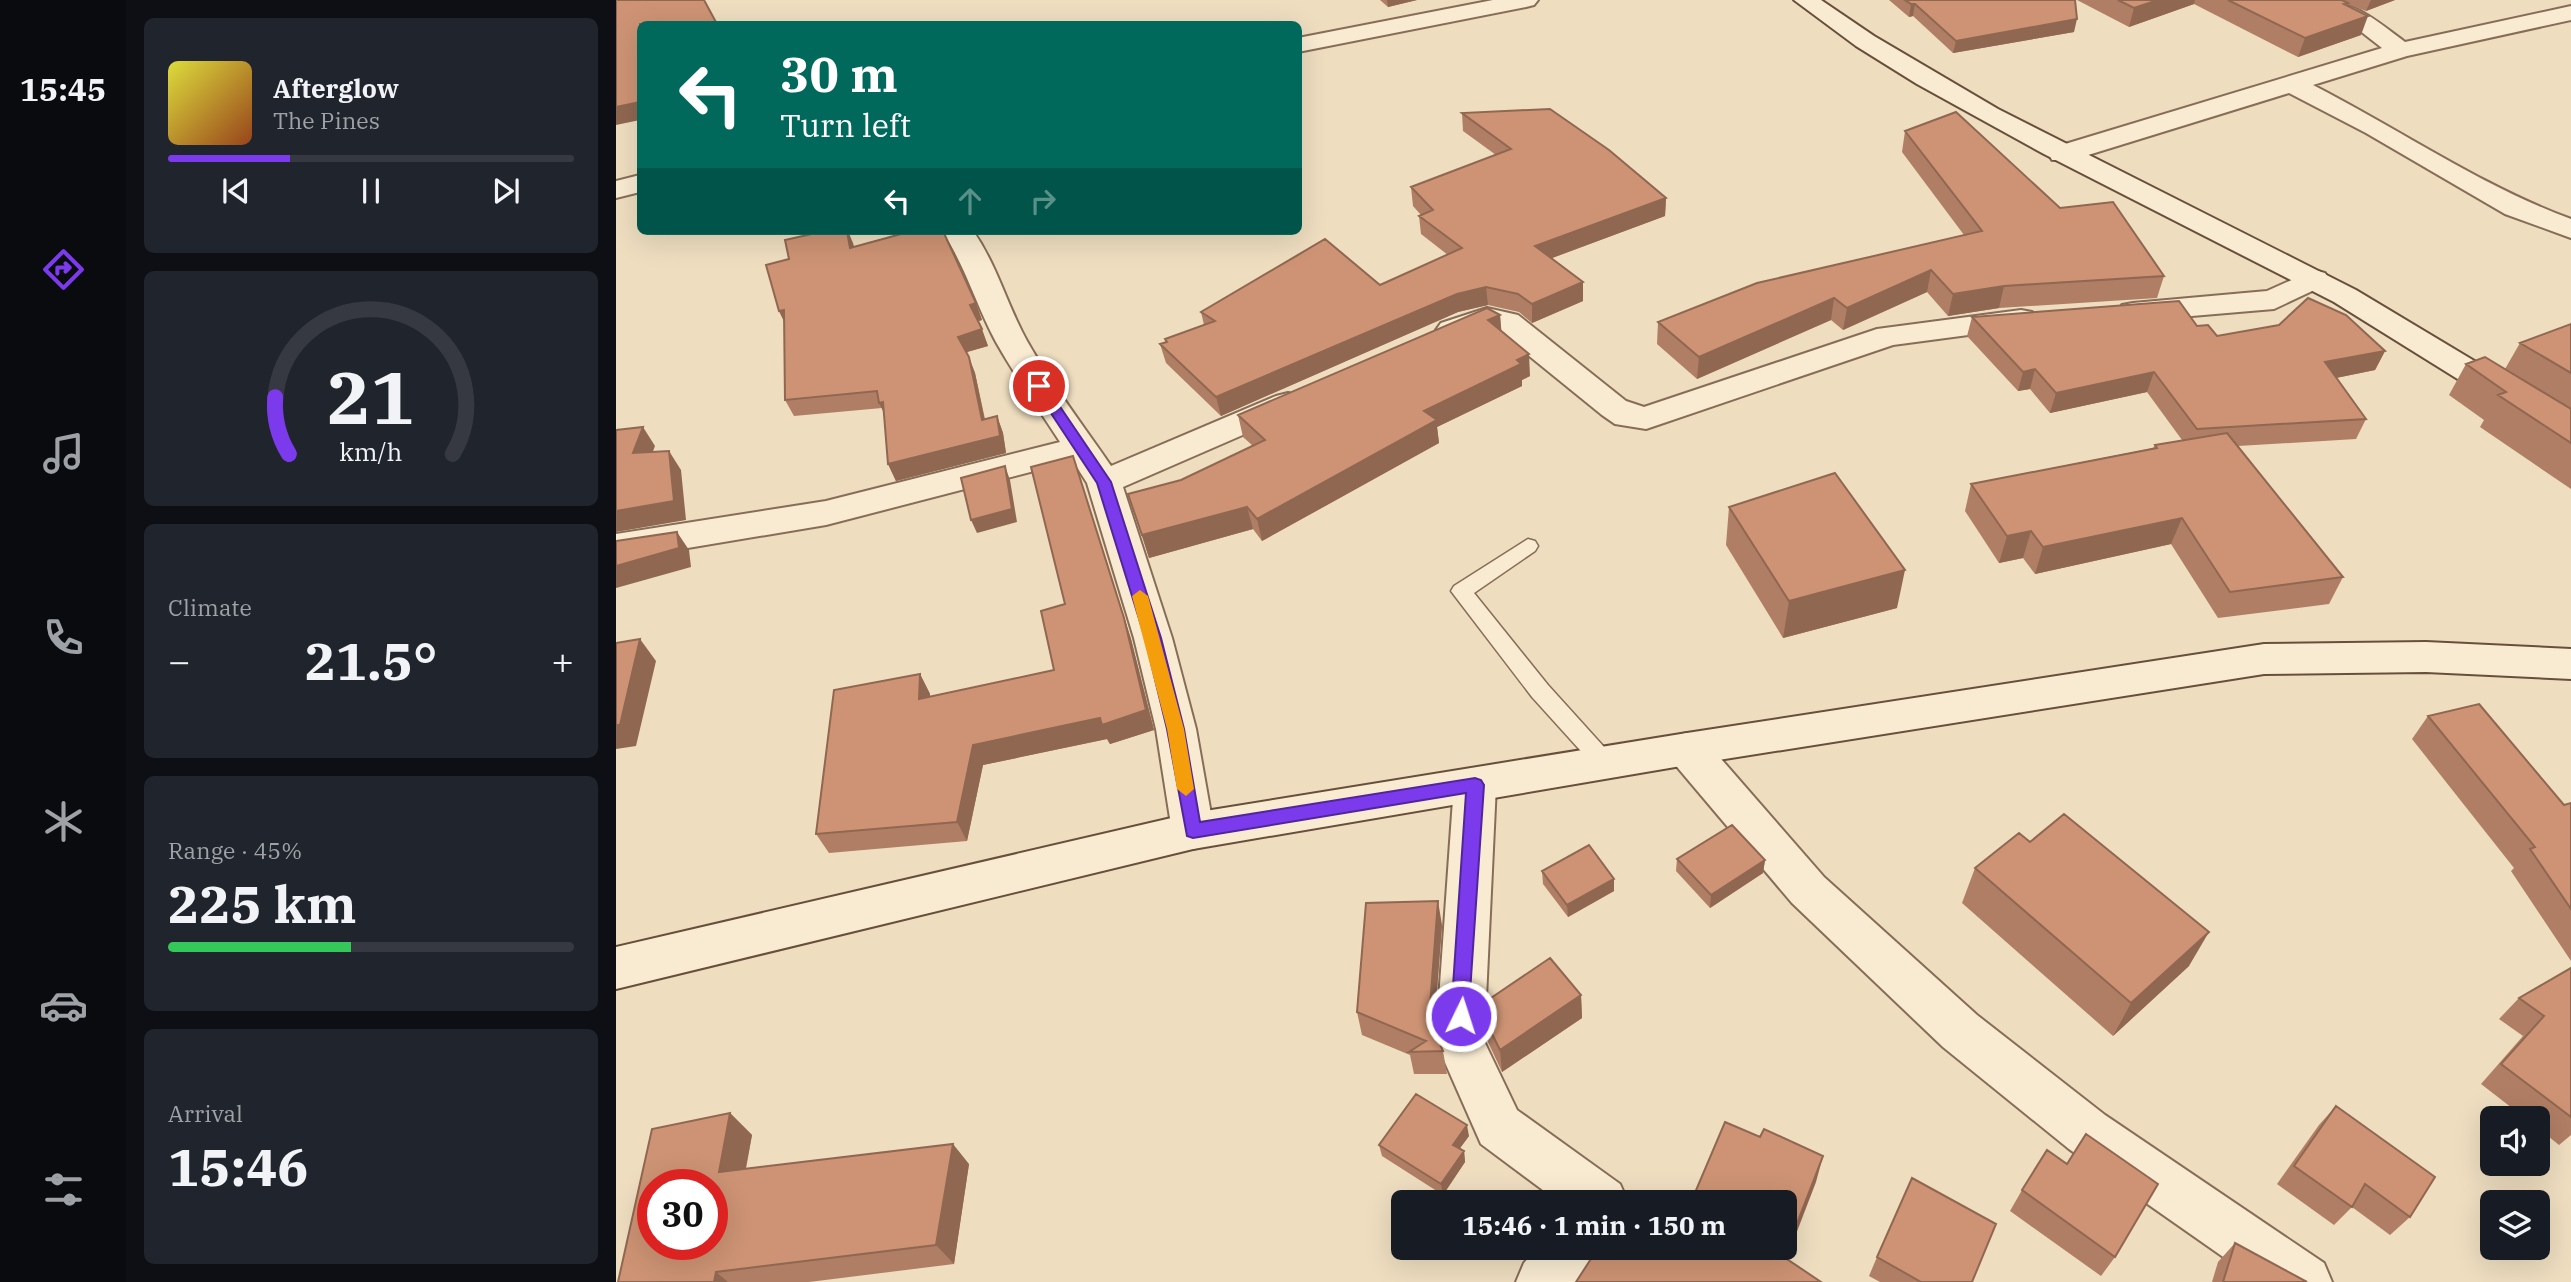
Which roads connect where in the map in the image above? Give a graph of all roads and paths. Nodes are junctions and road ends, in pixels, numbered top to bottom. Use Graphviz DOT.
graph roads {
  1 [pos="1527,0"];
  2 [pos="1806,0"];
  3 [pos="2319,0"];
  4 [pos="2571,13"];
  5 [pos="1302,44"];
  6 [pos="2401,50"];
  7 [pos="2290,83"];
  8 [pos="2062,153"];
  9 [pos="637,184"];
  10 [pos="616,190"];
  11 [pos="2571,229"];
  12 [pos="959,235"];
  13 [pos="2314,279"];
  14 [pos="2097,314"];
  15 [pos="2055,317"];
  16 [pos="1425,342"];
  17 [pos="1317,391"];
  18 [pos="2571,434"];
  19 [pos="1079,448"];
  20 [pos="1104,482"];
  21 [pos="1528,546"];
  22 [pos="616,547"];
  23 [pos="2571,664"];
  24 [pos="1687,749"];
  25 [pos="1605,764"];
  26 [pos="1475,785"];
  27 [pos="1193,831"];
  28 [pos="616,968"];
  29 [pos="1586,1190"];
  30 [pos="1562,1260"];
  31 [pos="1543,1282"];
  32 [pos="2305,1282"];
  1 -- 5 [label="street"];
  2 -- 8 [label="street"];
  3 -- 6 [label="street"];
  4 -- 6 [label="street"];
  6 -- 7 [label="street"];
  7 -- 8 [label="street"];
  7 -- 11 [label="street"];
  8 -- 13 [label="street"];
  9 -- 10 [label="street"];
  12 -- 19 [label="street"];
  13 -- 14 [label="street"];
  13 -- 18 [label="street"];
  15 -- 16 [label="street"];
  17 -- 20 [label="street"];
  19 -- 20 [label="street"];
  19 -- 22 [label="street"];
  20 -- 27 [label="street"];
  21 -- 25 [label="lane"];
  23 -- 24 [label="street"];
  24 -- 25 [label="street"];
  24 -- 32 [label="street"];
  25 -- 26 [label="street"];
  26 -- 27 [label="street"];
  26 -- 29 [label="street"];
  27 -- 28 [label="street"];
  30 -- 31 [label="street"];
}
